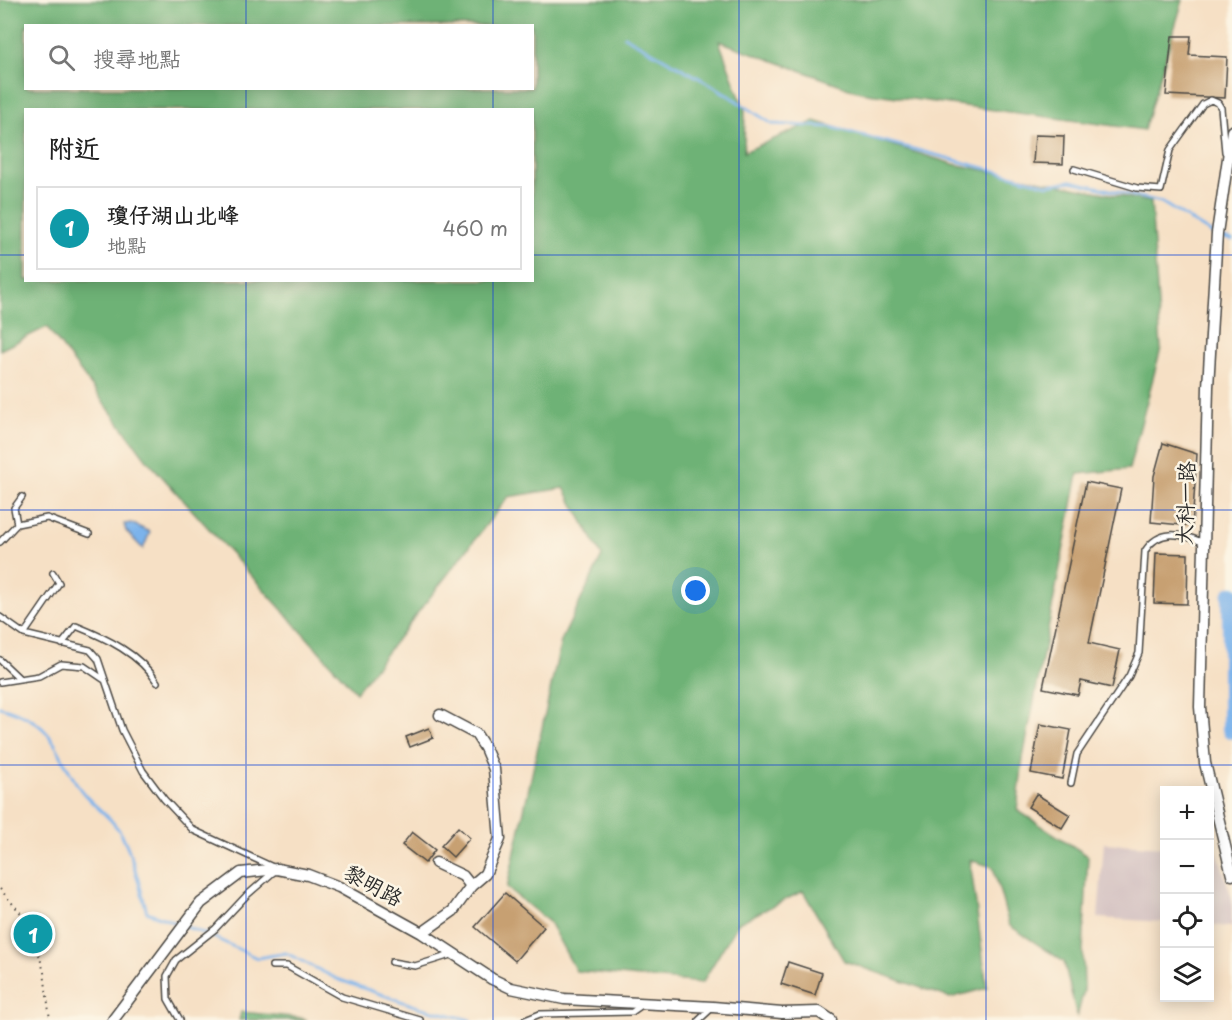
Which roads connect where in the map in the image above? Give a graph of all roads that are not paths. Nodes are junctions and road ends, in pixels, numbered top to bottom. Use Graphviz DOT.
graph roads {
  1 [pos="1232,131"];
  2 [pos="1074,169"];
  3 [pos="1226,169"];
  4 [pos="22,497"];
  5 [pos="17,524"];
  6 [pos="89,534"];
  7 [pos="0,542"];
  8 [pos="1202,542"];
  9 [pos="53,573"];
  10 [pos="0,617"];
  11 [pos="24,634"];
  12 [pos="62,644"];
  13 [pos="0,660"];
  14 [pos="20,678"];
  15 [pos="103,679"];
  16 [pos="0,682"];
  17 [pos="157,682"];
  18 [pos="440,714"];
  19 [pos="1071,783"];
  20 [pos="436,863"];
  21 [pos="278,869"];
  22 [pos="1232,875"];
  23 [pos="471,886"];
  24 [pos="422,933"];
  25 [pos="455,953"];
  26 [pos="392,962"];
  27 [pos="272,966"];
  28 [pos="646,1002"];
  29 [pos="713,1006"];
  30 [pos="113,1020"];
  31 [pos="180,1020"];
  32 [pos="420,1020"];
  33 [pos="525,1020"];
  34 [pos="699,1020"];
  35 [pos="831,1020"];
  1 -- 3 [label="street, 大科一路"];
  2 -- 3 [label="lane"];
  3 -- 8 [label="street, 大科一路"];
  4 -- 5 [label="lane"];
  5 -- 6 [label="lane"];
  5 -- 7 [label="lane"];
  8 -- 19 [label="lane"];
  8 -- 22 [label="street, 大科一路"];
  9 -- 11 [label="lane"];
  10 -- 11 [label="lane, 黎明路"];
  11 -- 12 [label="lane, 黎明路"];
  12 -- 15 [label="lane, 黎明路"];
  12 -- 17 [label="lane"];
  13 -- 14 [label="lane"];
  14 -- 15 [label="lane"];
  14 -- 16 [label="lane"];
  15 -- 21 [label="lane, 黎明路"];
  18 -- 23 [label="street"];
  20 -- 23 [label="street"];
  21 -- 24 [label="street, 黎明路"];
  21 -- 30 [label="street"];
  21 -- 31 [label="lane"];
  23 -- 24 [label="street"];
  24 -- 25 [label="street, 黎明路"];
  25 -- 26 [label="lane"];
  25 -- 28 [label="street, 黎明路"];
  27 -- 32 [label="lane"];
  28 -- 29 [label="street, 黎明路"];
  28 -- 33 [label="lane"];
  29 -- 34 [label="lane"];
  29 -- 35 [label="street, 黎明路"];
}
